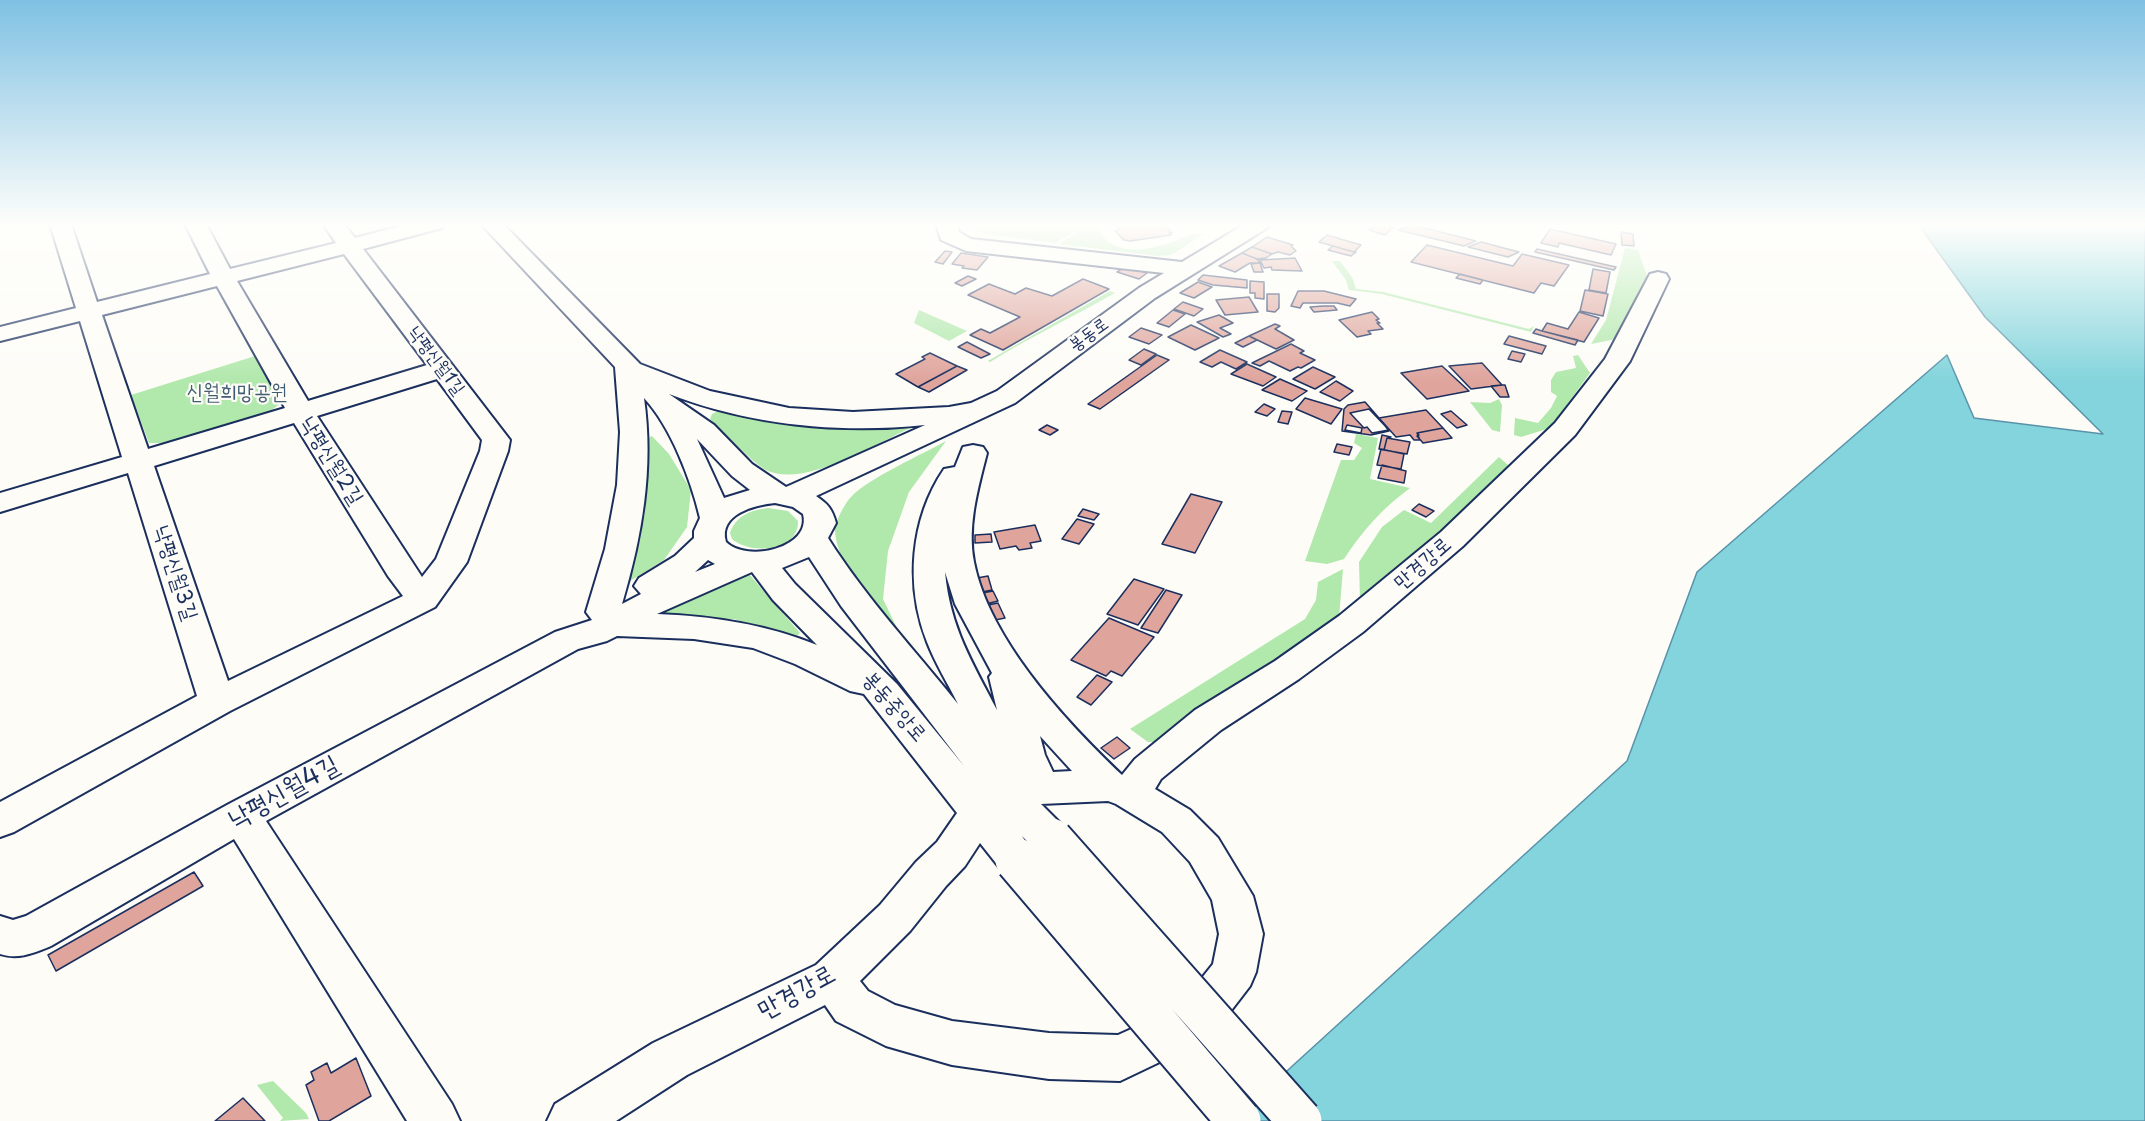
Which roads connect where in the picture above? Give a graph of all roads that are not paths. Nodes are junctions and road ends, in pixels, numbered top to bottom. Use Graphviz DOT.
graph roads {
  1 [pos="77,276"];
  2 [pos="229,276"];
  3 [pos="372,276"];
  4 [pos="540,276"];
  5 [pos="1173,276"];
  6 [pos="222,278"];
  7 [pos="1658,279"];
  8 [pos="88,312"];
  9 [pos="0,334"];
  10 [pos="627,368"];
  11 [pos="442,369"];
  12 [pos="993,404"];
  13 [pos="665,405"];
  14 [pos="300,412"];
  15 [pos="972,453"];
  16 [pos="139,461"];
  17 [pos="783,495"];
  18 [pos="0,503"];
  19 [pos="817,529"];
  20 [pos="712,530"];
  21 [pos="753,563"];
  22 [pos="423,599"];
  23 [pos="608,618"];
  24 [pos="1005,665"];
  25 [pos="884,693"];
  26 [pos="217,702"];
  27 [pos="1119,790"];
  28 [pos="1022,815"];
  29 [pos="241,816"];
  30 [pos="0,821"];
  31 [pos="0,935"];
  32 [pos="832,979"];
  33 [pos="435,1121"];
  34 [pos="572,1121"];
  35 [pos="1239,1121"];
  36 [pos="1300,1121"];
  1 -- 8 [label="street, 낙평신월3길"];
  2 -- 6 [label="street"];
  3 -- 11 [label="street, 낙평신월1길"];
  4 -- 10 [label="street, 봉동중앙로"];
  5 -- 12 [label="street, 봉동로"];
  6 -- 8 [label="street"];
  6 -- 14 [label="street, 낙평신월2길"];
  7 -- 27 [label="street, 만경강로"];
  8 -- 9 [label="street"];
  8 -- 16 [label="street, 낙평신월3길"];
  10 -- 12 [label="street"];
  10 -- 13 [label="street, 봉동중앙로"];
  10 -- 23 [label="street"];
  11 -- 14 [label="street"];
  11 -- 22 [label="street, 낙평신월1길"];
  12 -- 15 [label="street"];
  12 -- 17 [label="street, 봉동로"];
  12 -- 19 [label="street, 봉동로"];
  13 -- 17 [label="street, 봉동중앙로"];
  13 -- 20 [label="street, 봉동중앙로"];
  14 -- 16 [label="street"];
  14 -- 22 [label="street, 낙평신월2길"];
  15 -- 24 [label="street"];
  15 -- 28 [label="street"];
  16 -- 18 [label="street"];
  16 -- 26 [label="street, 낙평신월3길"];
  17 -- 19 [label="street, 봉동중앙로"];
  17 -- 20 [label="street"];
  19 -- 21 [label="street"];
  19 -- 28 [label="street, 봉동중앙로"];
  20 -- 21 [label="street"];
  20 -- 23 [label="street, 낙평신월4길"];
  21 -- 23 [label="street, 낙평신월4길"];
  21 -- 25 [label="street, 봉동중앙로"];
  22 -- 26 [label="street"];
  23 -- 25 [label="street"];
  23 -- 29 [label="street, 낙평신월4길"];
  24 -- 27 [label="street"];
  24 -- 28 [label="street"];
  25 -- 28 [label="street, 봉동중앙로"];
  26 -- 30 [label="street"];
  27 -- 28 [label="street"];
  27 -- 32 [label="street"];
  28 -- 32 [label="street, 만경강로"];
  28 -- 35 [label="street, bridge"];
  28 -- 36 [label="street, bridge"];
  29 -- 31 [label="street, 낙평신월4길"];
  29 -- 33 [label="street"];
  32 -- 34 [label="street, 만경강로"];
}
